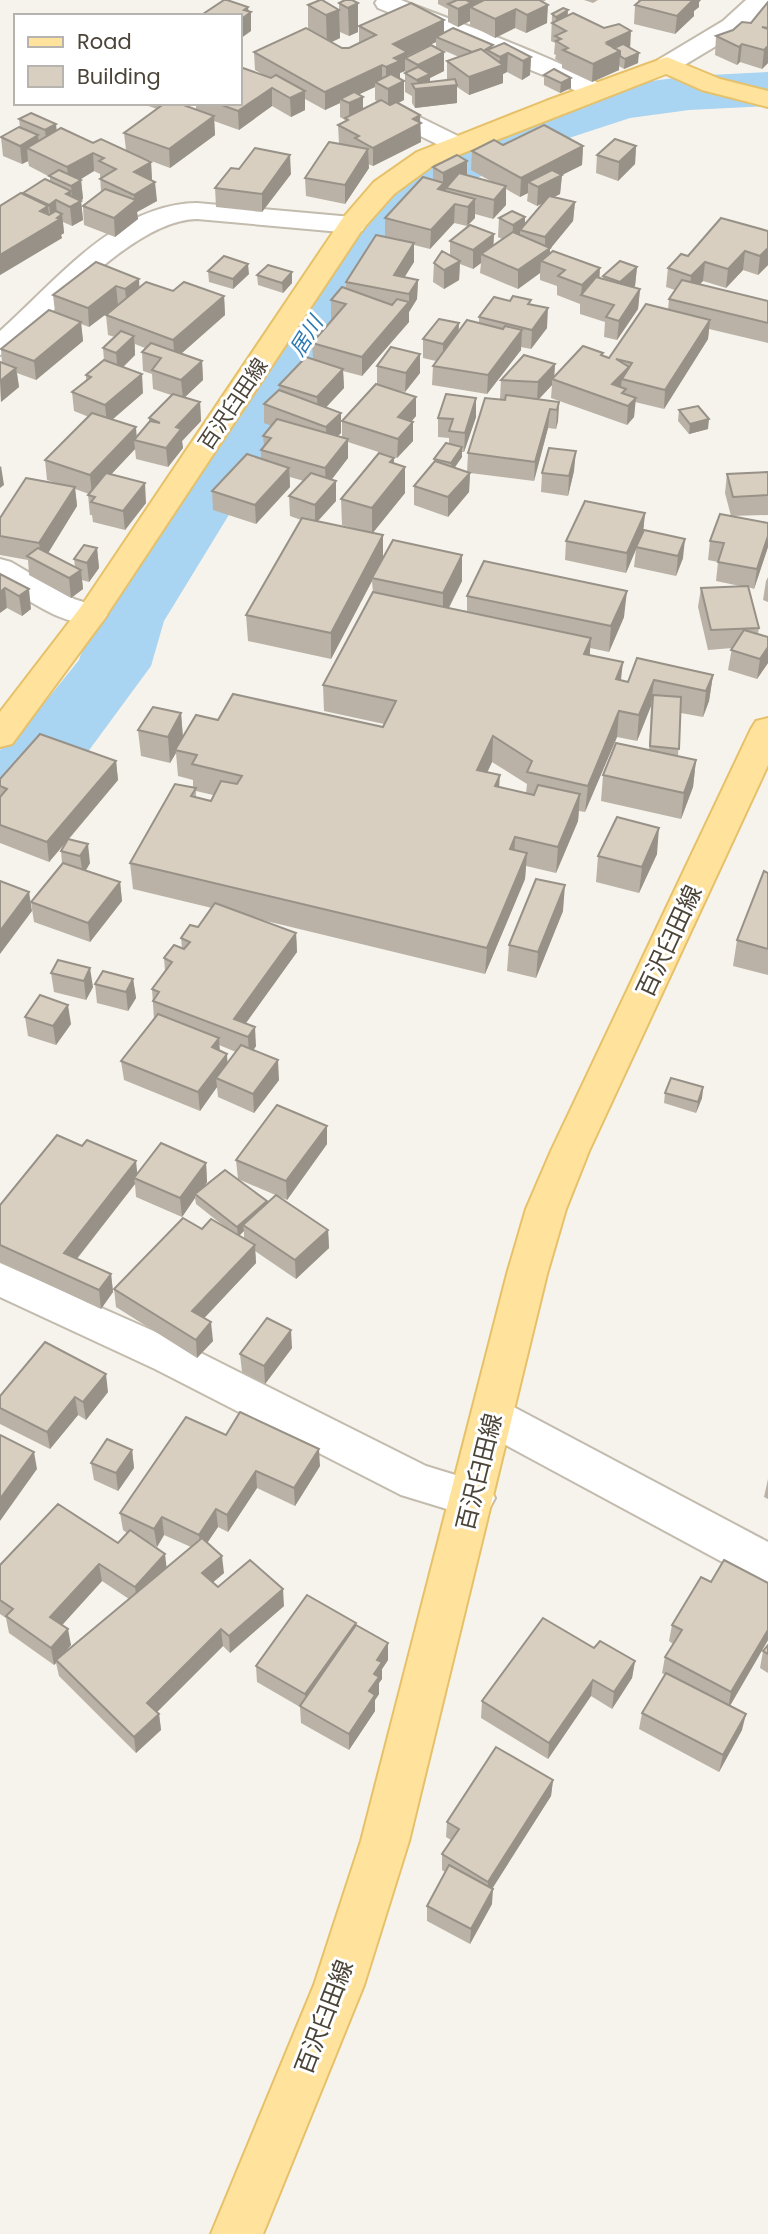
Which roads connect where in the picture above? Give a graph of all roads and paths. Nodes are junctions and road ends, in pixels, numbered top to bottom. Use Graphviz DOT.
graph roads {
  1 [pos="760,0"];
  2 [pos="387,3"];
  3 [pos="667,65"];
  4 [pos="595,91"];
  5 [pos="758,97"];
  6 [pos="351,130"];
  7 [pos="454,145"];
  8 [pos="352,225"];
  9 [pos="0,346"];
  10 [pos="0,569"];
  11 [pos="91,615"];
  12 [pos="768,729"];
  13 [pos="0,736"];
  14 [pos="0,1279"];
  15 [pos="493,1417"];
  16 [pos="473,1498"];
  17 [pos="768,1564"];
  18 [pos="237,2234"];
  1 -- 3 [label="street"];
  2 -- 4 [label="street"];
  3 -- 4 [label="main road, 百沢臼田線"];
  3 -- 5 [label="main road"];
  4 -- 7 [label="main road, 百沢臼田線"];
  6 -- 7 [label="street"];
  7 -- 8 [label="main road, 百沢臼田線"];
  8 -- 9 [label="street"];
  8 -- 11 [label="main road, 百沢臼田線"];
  10 -- 11 [label="street"];
  11 -- 13 [label="main road, 百沢臼田線"];
  12 -- 15 [label="main road, 百沢臼田線"];
  14 -- 16 [label="street"];
  15 -- 16 [label="main road, 百沢臼田線"];
  15 -- 17 [label="street"];
  16 -- 18 [label="main road, 百沢臼田線"];
}
